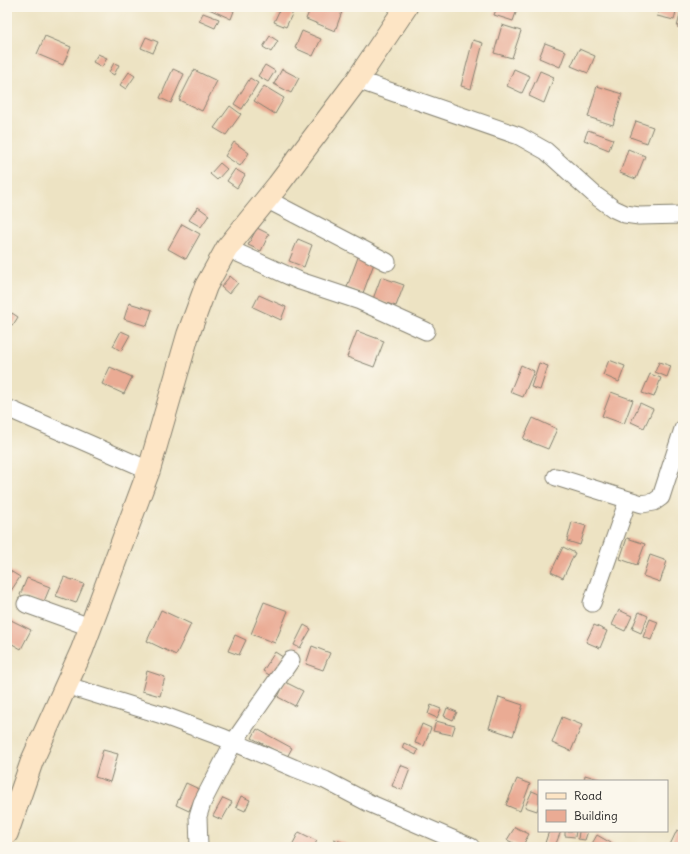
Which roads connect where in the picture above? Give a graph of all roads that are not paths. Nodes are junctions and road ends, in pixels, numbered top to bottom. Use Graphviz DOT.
graph roads {
  1 [pos="406,7"];
  2 [pos="357,80"];
  3 [pos="266,200"];
  4 [pos="683,215"];
  5 [pos="227,248"];
  6 [pos="387,262"];
  7 [pos="426,331"];
  8 [pos="7,408"];
  9 [pos="683,429"];
  10 [pos="149,470"];
  11 [pos="556,477"];
  12 [pos="628,500"];
  13 [pos="592,603"];
  14 [pos="26,604"];
  15 [pos="90,627"];
  16 [pos="291,660"];
  17 [pos="65,685"];
  18 [pos="233,743"];
  19 [pos="9,823"];
  20 [pos="199,847"];
  21 [pos="471,847"];
  1 -- 2 [label="main road"];
  2 -- 3 [label="main road"];
  2 -- 4 [label="street"];
  3 -- 5 [label="main road"];
  3 -- 6 [label="street"];
  5 -- 7 [label="street"];
  5 -- 10 [label="main road"];
  8 -- 10 [label="street"];
  9 -- 12 [label="street"];
  10 -- 15 [label="main road"];
  11 -- 12 [label="street"];
  12 -- 13 [label="street"];
  14 -- 15 [label="street"];
  15 -- 17 [label="main road"];
  16 -- 18 [label="street"];
  17 -- 18 [label="street"];
  17 -- 19 [label="main road"];
  18 -- 20 [label="street"];
  18 -- 21 [label="street"];
}
